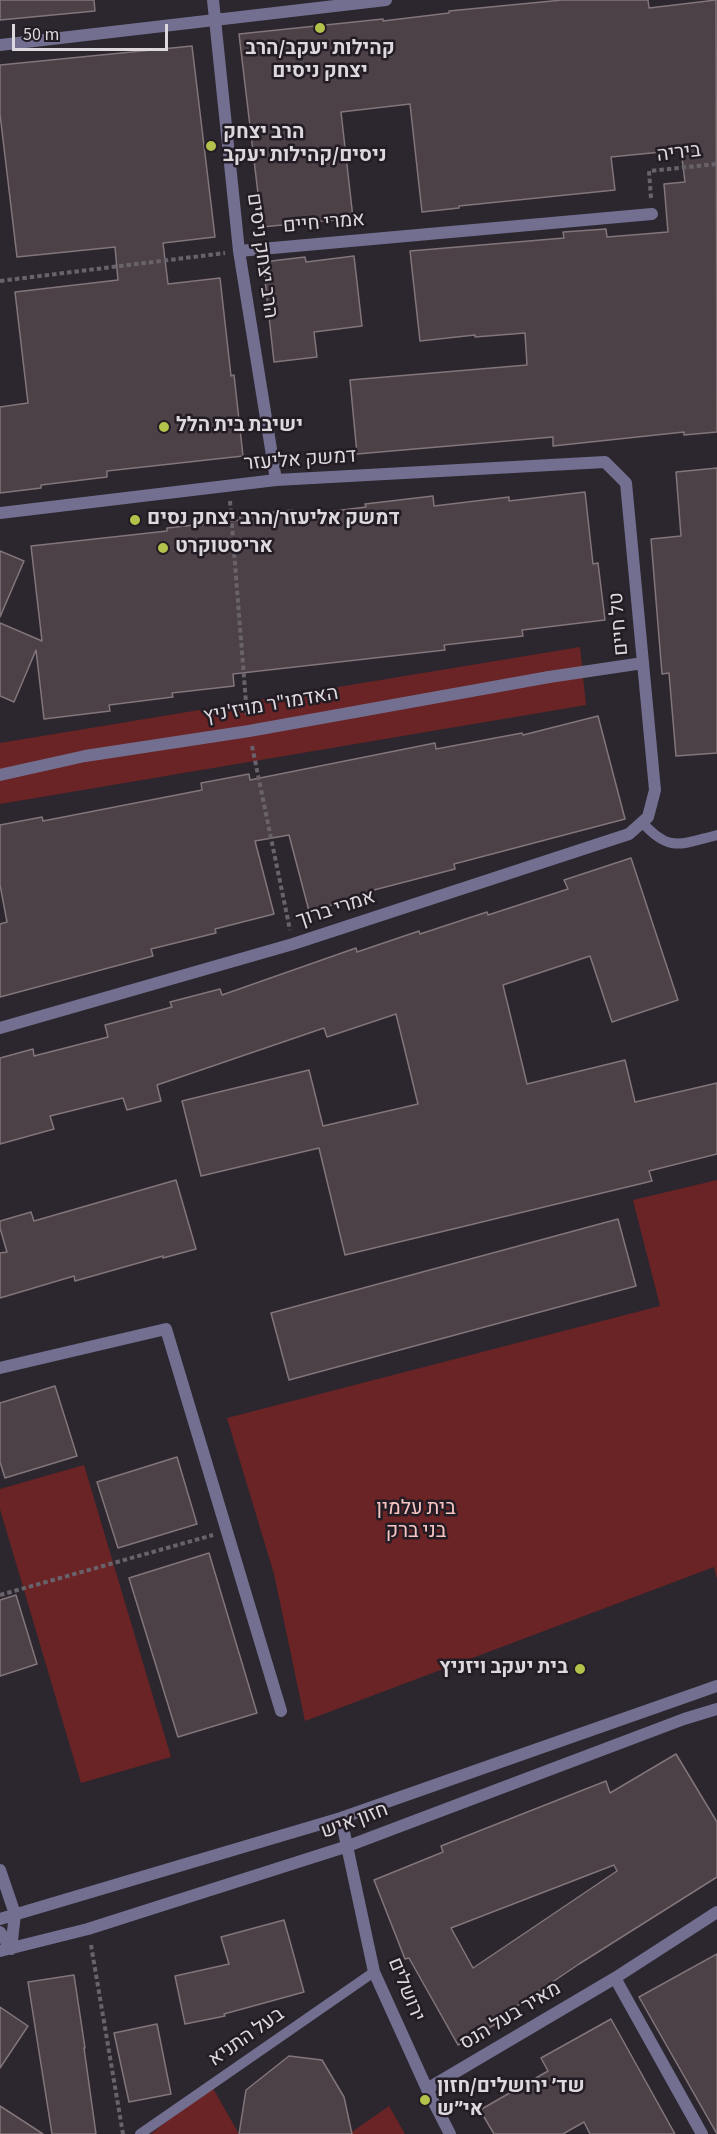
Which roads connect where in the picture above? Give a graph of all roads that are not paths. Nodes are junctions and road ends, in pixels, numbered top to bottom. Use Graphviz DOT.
graph roads {
  1 [pos="213,0"];
  2 [pos="386,0"];
  3 [pos="215,20"];
  4 [pos="0,45"];
  5 [pos="652,214"];
  6 [pos="238,251"];
  7 [pos="605,462"];
  8 [pos="276,480"];
  9 [pos="0,513"];
  10 [pos="643,663"];
  11 [pos="0,775"];
  12 [pos="642,822"];
  13 [pos="717,835"];
  14 [pos="0,1028"];
  15 [pos="0,1368"];
  16 [pos="717,1686"];
  17 [pos="717,1709"];
  18 [pos="281,1711"];
  19 [pos="341,1818"];
  20 [pos="348,1846"];
  21 [pos="0,1870"];
  22 [pos="717,1912"];
  23 [pos="15,1914"];
  24 [pos="0,1918"];
  25 [pos="0,1932"];
  26 [pos="6,1950"];
  27 [pos="374,1972"];
  28 [pos="615,1978"];
  29 [pos="427,2090"];
  30 [pos="140,2134"];
  31 [pos="450,2134"];
  32 [pos="702,2134"];
  1 -- 3 [label="street, הרב יצחק ניסים"];
  2 -- 3 [label="street"];
  3 -- 4 [label="street"];
  3 -- 6 [label="street, הרב יצחק ניסים"];
  5 -- 6 [label="street, אמרי חיים"];
  6 -- 8 [label="street, הרב יצחק ניסים"];
  7 -- 8 [label="street, דמשק אליעזר"];
  7 -- 10 [label="street, טל חיים"];
  8 -- 9 [label="street, דמשק אליעזר"];
  10 -- 11 [label="street, האדמו\"ר מויז'ניץ"];
  10 -- 12 [label="street, טל חיים"];
  12 -- 13 [label="lane"];
  12 -- 14 [label="street, אמרי ברוך"];
  15 -- 18 [label="street"];
  16 -- 19 [label="street, חזון איש"];
  17 -- 20 [label="street, חזון איש"];
  19 -- 20 [label="street, ירושלים"];
  19 -- 23 [label="street, חזון איש"];
  20 -- 26 [label="street, חזון איש"];
  20 -- 27 [label="street, ירושלים"];
  21 -- 23 [label="street"];
  22 -- 28 [label="street, מאיר בעל הנס"];
  23 -- 24 [label="street, חזון איש"];
  23 -- 26 [label="street"];
  25 -- 26 [label="street"];
  27 -- 29 [label="street, ירושלים"];
  27 -- 30 [label="lane, בעל התניא"];
  28 -- 29 [label="street, מאיר בעל הנס"];
  28 -- 32 [label="street"];
  29 -- 31 [label="street, ירושלים"];
}
